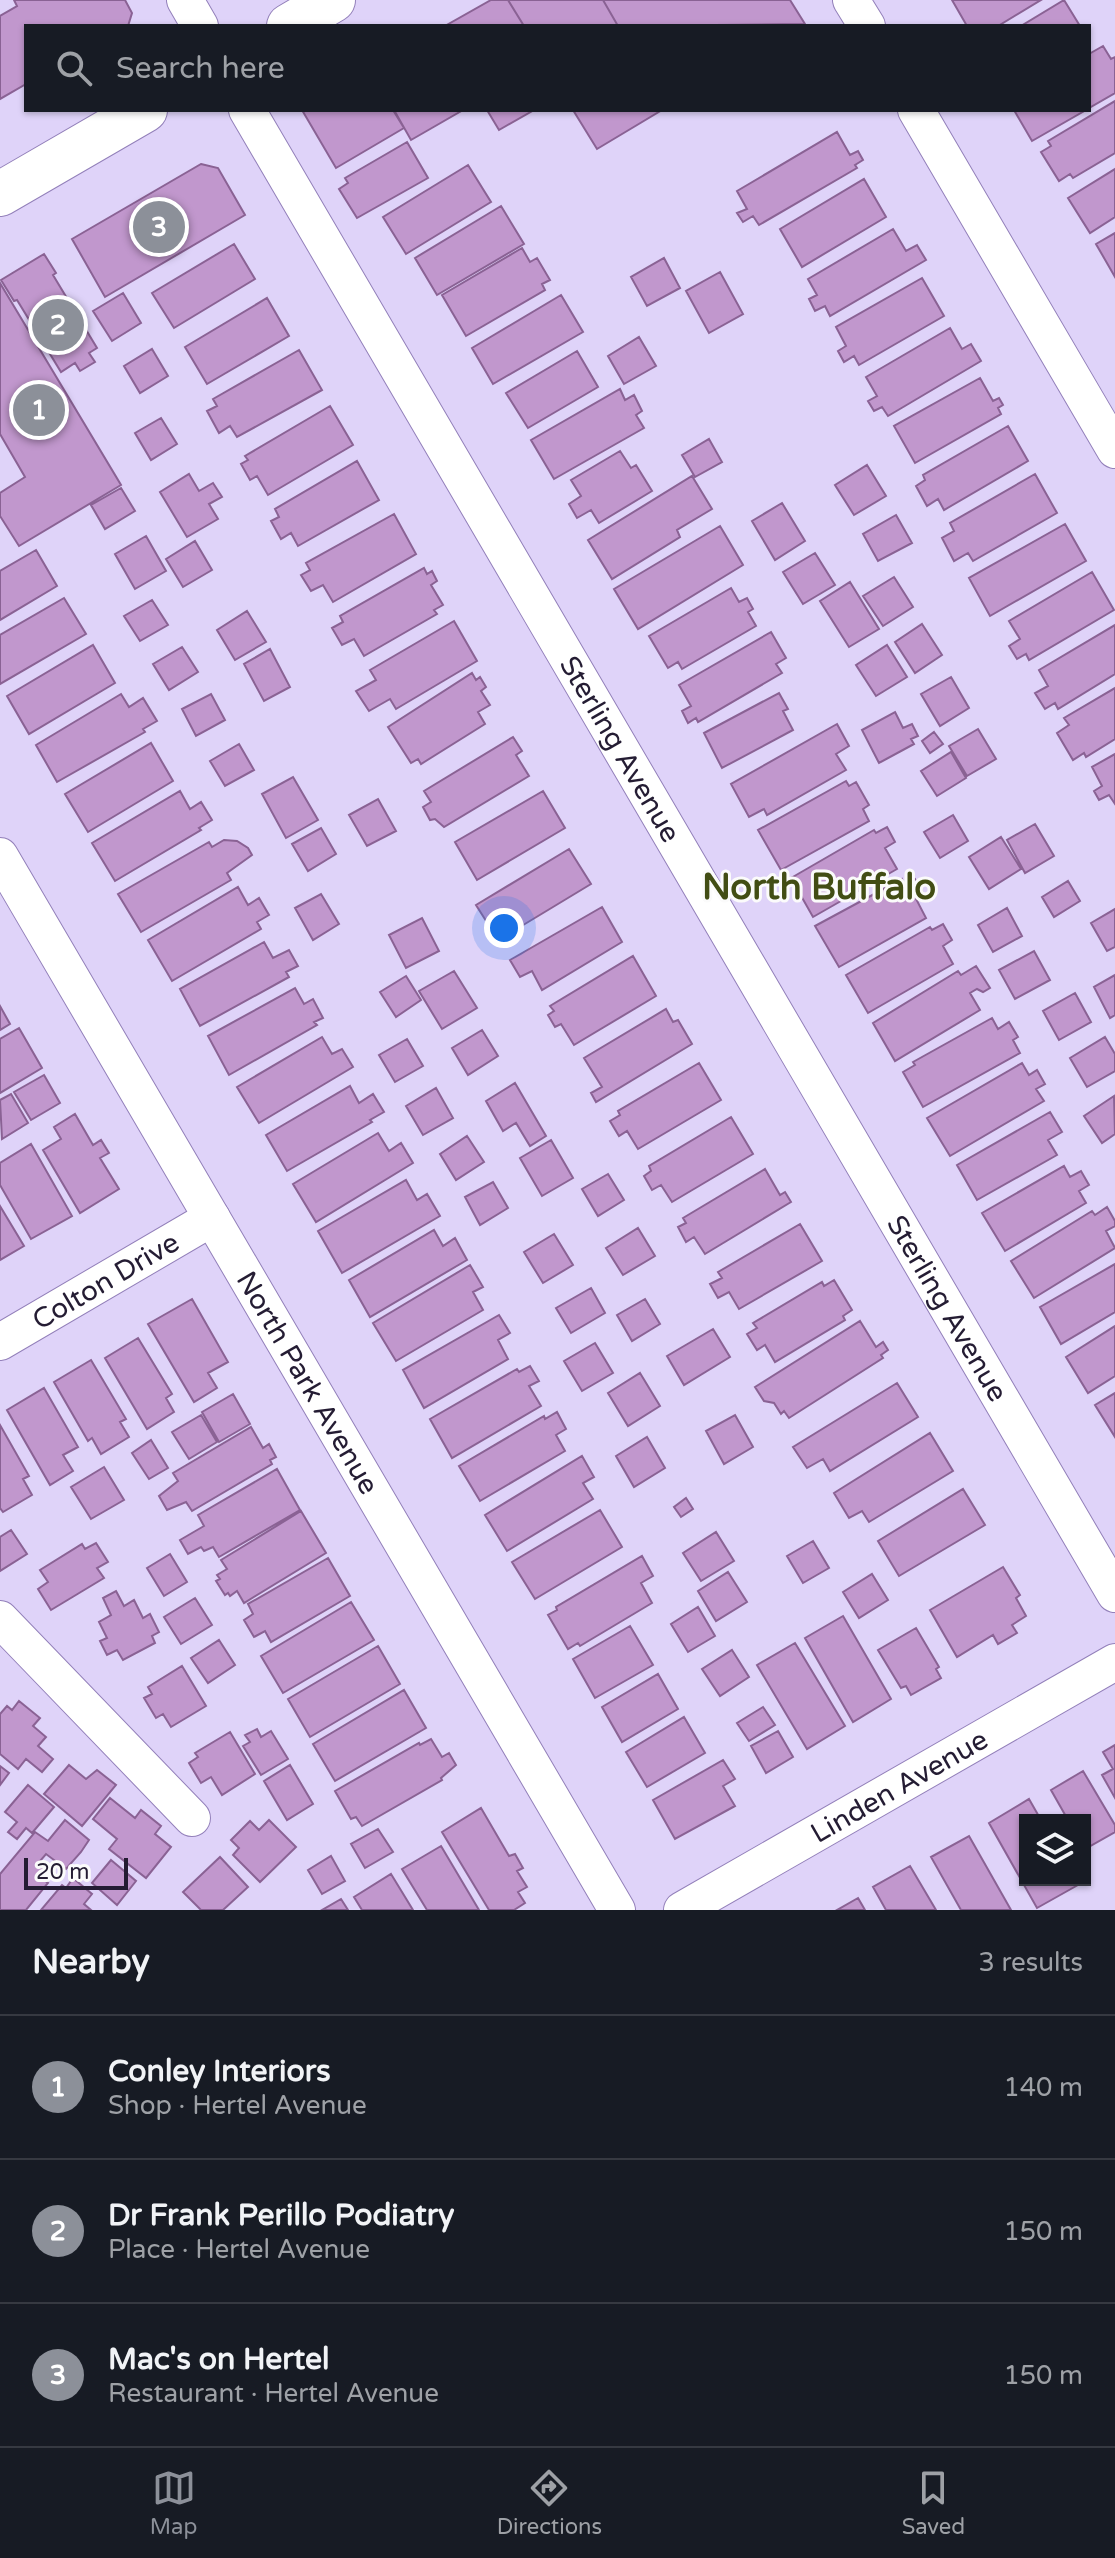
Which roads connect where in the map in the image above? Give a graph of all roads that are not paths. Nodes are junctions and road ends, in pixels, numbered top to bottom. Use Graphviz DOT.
graph roads {
  1 [pos="185,0"];
  2 [pos="333,0"];
  3 [pos="851,0"];
  4 [pos="199,24"];
  5 [pos="292,24"];
  6 [pos="866,24"];
  7 [pos="142,112"];
  8 [pos="248,112"];
  9 [pos="917,112"];
  10 [pos="0,194"];
  11 [pos="1115,450"];
  12 [pos="0,856"];
  13 [pos="212,1218"];
  14 [pos="0,1342"];
  15 [pos="1115,1594"];
  16 [pos="0,1619"];
  17 [pos="1115,1662"];
  18 [pos="192,1818"];
  19 [pos="617,1910"];
  20 [pos="682,1910"];
  1 -- 4 [label="street"];
  2 -- 5 [label="street"];
  3 -- 6 [label="street"];
  7 -- 10 [label="street"];
  8 -- 15 [label="street, Sterling Avenue"];
  9 -- 11 [label="street"];
  12 -- 13 [label="street, North Park Avenue"];
  13 -- 14 [label="street, Colton Drive"];
  13 -- 19 [label="street, North Park Avenue"];
  16 -- 18 [label="street"];
  17 -- 20 [label="street, Linden Avenue"];
}
